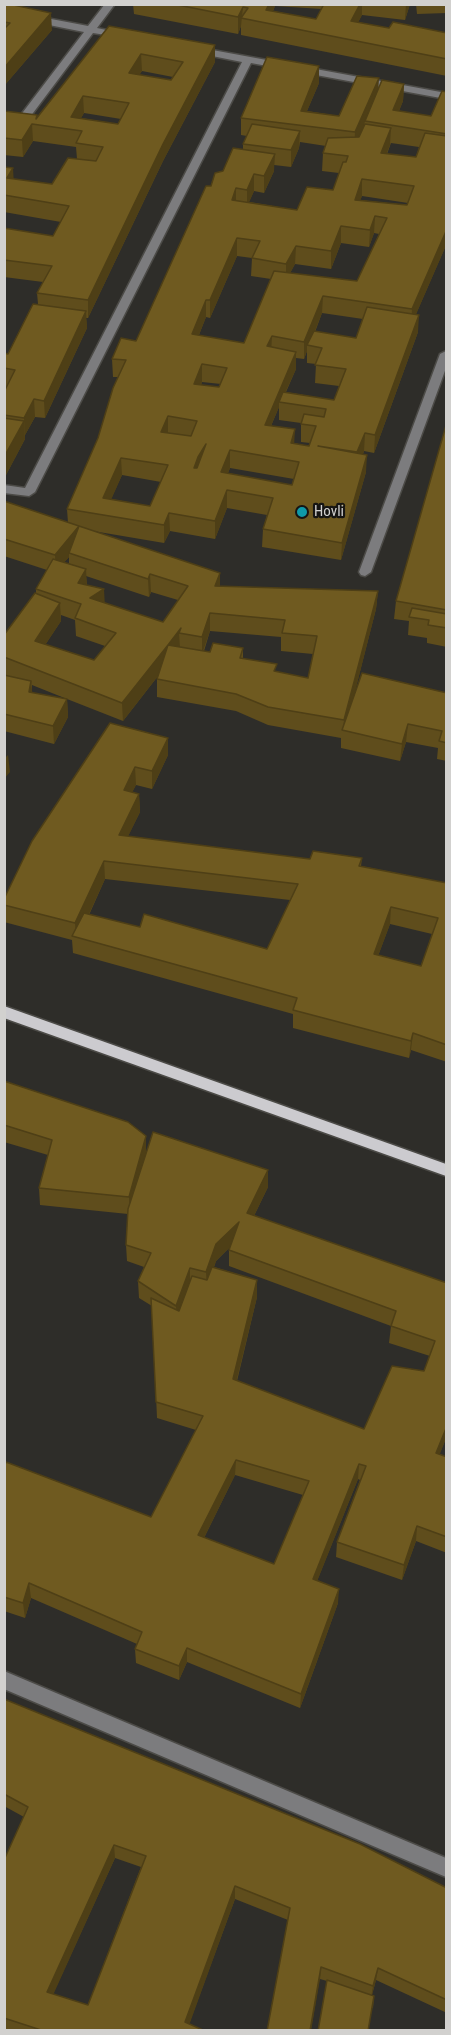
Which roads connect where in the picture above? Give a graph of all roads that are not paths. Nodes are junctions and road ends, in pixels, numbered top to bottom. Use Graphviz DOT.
graph roads {
  1 [pos="110,4"];
  2 [pos="4,13"];
  3 [pos="92,30"];
  4 [pos="137,39"];
  5 [pos="182,47"];
  6 [pos="248,60"];
  7 [pos="447,96"];
  8 [pos="4,121"];
  9 [pos="447,354"];
  10 [pos="4,489"];
  11 [pos="365,572"];
  12 [pos="4,1012"];
  13 [pos="447,1170"];
  14 [pos="4,1680"];
  15 [pos="447,1868"];
  1 -- 3 [label="street"];
  2 -- 3 [label="street"];
  3 -- 4 [label="street"];
  3 -- 8 [label="street"];
  5 -- 6 [label="street"];
  6 -- 7 [label="street"];
  6 -- 10 [label="street"];
  9 -- 11 [label="street"];
  12 -- 13 [label="main road"];
  14 -- 15 [label="street"];
}
